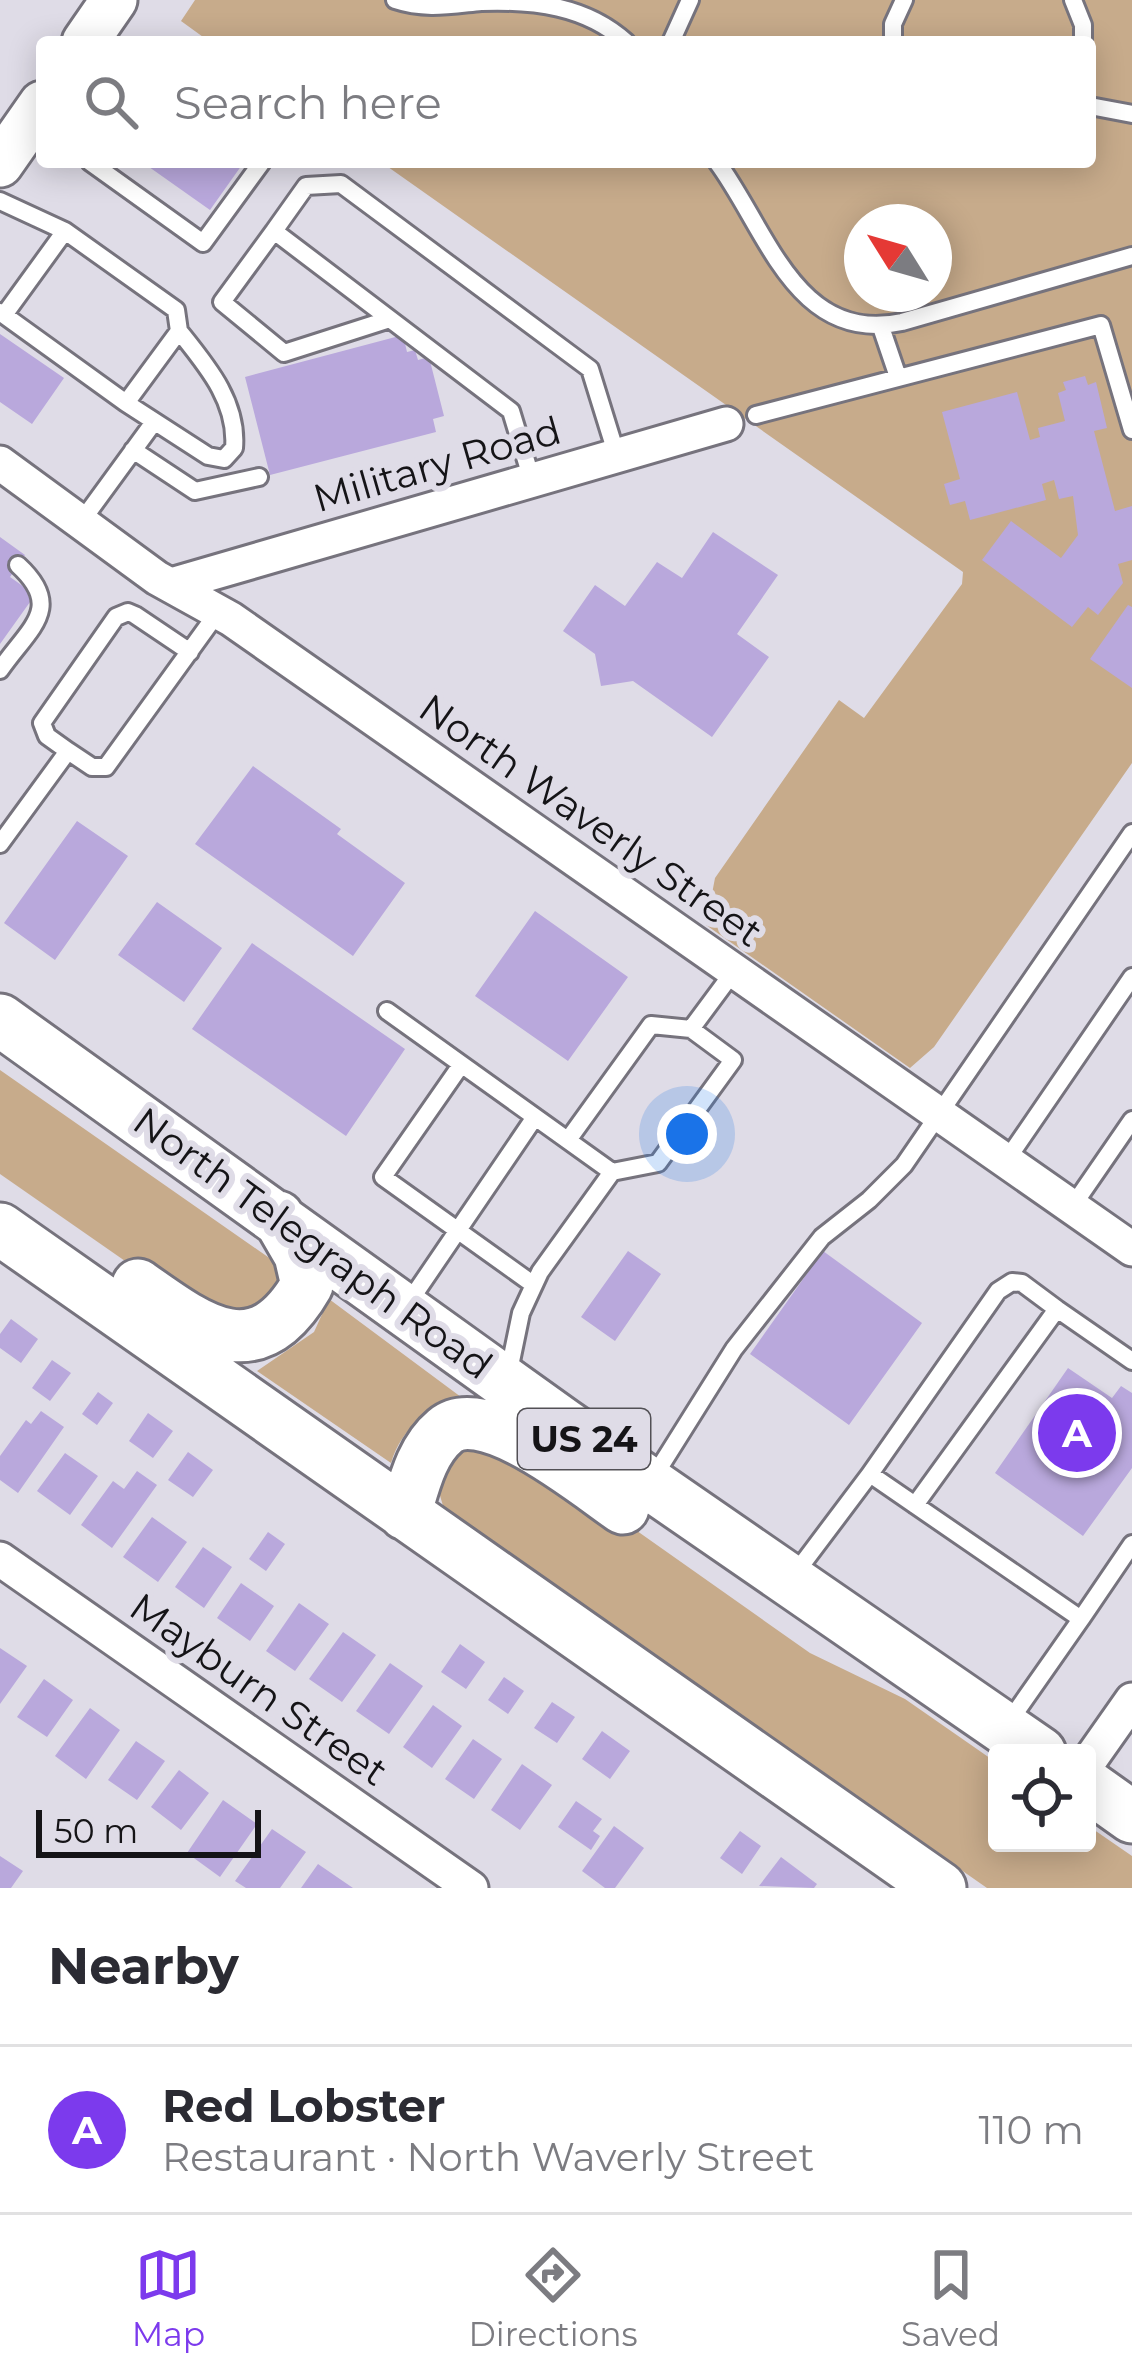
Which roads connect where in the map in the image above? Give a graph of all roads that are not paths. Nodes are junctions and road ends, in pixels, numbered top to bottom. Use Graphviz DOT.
graph roads {
  1 [pos="114,0"];
  2 [pos="395,0"];
  3 [pos="690,0"];
  4 [pos="904,0"];
  5 [pos="1073,0"];
  6 [pos="89,36"];
  7 [pos="617,36"];
  8 [pos="674,36"];
  9 [pos="893,36"];
  10 [pos="1083,36"];
  11 [pos="1096,107"];
  12 [pos="1132,114"];
  13 [pos="36,119"];
  14 [pos="0,164"];
  15 [pos="97,168"];
  16 [pos="258,168"];
  17 [pos="720,168"];
  18 [pos="0,201"];
  19 [pos="65,231"];
  20 [pos="274,231"];
  21 [pos="1132,256"];
  22 [pos="2,314"];
  23 [pos="390,319"];
  24 [pos="881,327"];
  25 [pos="179,332"];
  26 [pos="898,377"];
  27 [pos="126,403"];
  28 [pos="741,420"];
  29 [pos="154,422"];
  30 [pos="1132,430"];
  31 [pos="133,450"];
  32 [pos="617,456"];
  33 [pos="0,464"];
  34 [pos="259,477"];
  35 [pos="532,480"];
  36 [pos="81,522"];
  37 [pos="18,565"];
  38 [pos="171,586"];
  39 [pos="218,612"];
  40 [pos="190,652"];
  41 [pos="0,670"];
  42 [pos="68,751"];
  43 [pos="1132,833"];
  44 [pos="0,844"];
  45 [pos="734,970"];
  46 [pos="1132,977"];
  47 [pos="387,1011"];
  48 [pos="0,1020"];
  49 [pos="691,1029"];
  50 [pos="461,1065"];
  51 [pos="940,1114"];
  52 [pos="535,1117"];
  53 [pos="1132,1120"];
  54 [pos="568,1140"];
  55 [pos="1006,1161"];
  56 [pos="612,1172"];
  57 [pos="0,1188"];
  58 [pos="1072,1207"];
  59 [pos="276,1215"];
  60 [pos="0,1229"];
  61 [pos="455,1229"];
  62 [pos="1132,1249"];
  63 [pos="534,1286"];
  64 [pos="405,1309"];
  65 [pos="1057,1309"];
  66 [pos="1132,1360"];
  67 [pos="506,1383"];
  68 [pos="870,1474"];
  69 [pos="649,1483"];
  70 [pos="915,1505"];
  71 [pos="405,1514"];
  72 [pos="1132,1544"];
  73 [pos="0,1559"];
  74 [pos="790,1580"];
  75 [pos="1081,1619"];
  76 [pos="898,1654"];
  77 [pos="1132,1700"];
  78 [pos="1023,1741"];
  79 [pos="1096,1751"];
  80 [pos="1096,1791"];
  81 [pos="1132,1817"];
  82 [pos="471,1888"];
  83 [pos="940,1888"];
  1 -- 6 [label="main road"];
  2 -- 7 [label="lane"];
  3 -- 8 [label="lane"];
  4 -- 9 [label="lane"];
  5 -- 10 [label="lane"];
  11 -- 12 [label="lane"];
  13 -- 14 [label="main road"];
  15 -- 16 [label="lane"];
  17 -- 24 [label="lane"];
  18 -- 19 [label="lane"];
  19 -- 22 [label="lane"];
  19 -- 25 [label="lane"];
  20 -- 23 [label="lane"];
  20 -- 23 [label="lane"];
  20 -- 32 [label="lane"];
  21 -- 24 [label="lane"];
  22 -- 27 [label="lane"];
  23 -- 35 [label="lane"];
  24 -- 26 [label="lane"];
  25 -- 27 [label="lane"];
  25 -- 29 [label="lane"];
  26 -- 28 [label="lane"];
  26 -- 30 [label="lane"];
  27 -- 29 [label="lane"];
  28 -- 32 [label="street, Military Road"];
  29 -- 31 [label="lane"];
  31 -- 34 [label="lane"];
  31 -- 36 [label="lane"];
  32 -- 35 [label="street, Military Road"];
  33 -- 36 [label="street, North Waverly Street"];
  35 -- 38 [label="street, Military Road"];
  36 -- 38 [label="street, North Waverly Street"];
  37 -- 41 [label="lane"];
  38 -- 39 [label="street, North Waverly Street"];
  39 -- 40 [label="lane"];
  39 -- 45 [label="street, North Waverly Street"];
  40 -- 42 [label="lane"];
  40 -- 42 [label="lane"];
  42 -- 44 [label="lane"];
  43 -- 51 [label="lane"];
  45 -- 49 [label="lane"];
  45 -- 51 [label="street, North Waverly Street"];
  46 -- 55 [label="lane"];
  47 -- 50 [label="lane"];
  48 -- 59 [label="main road, North Telegraph Road / US 24"];
  49 -- 54 [label="lane"];
  49 -- 56 [label="lane"];
  50 -- 52 [label="lane"];
  50 -- 61 [label="lane"];
  51 -- 55 [label="street, North Waverly Street"];
  51 -- 69 [label="lane"];
  52 -- 54 [label="lane"];
  52 -- 61 [label="lane"];
  53 -- 58 [label="lane"];
  54 -- 56 [label="lane"];
  55 -- 58 [label="street, North Waverly Street"];
  56 -- 63 [label="lane"];
  57 -- 59 [label="main road"];
  58 -- 62 [label="street, North Waverly Street"];
  59 -- 64 [label="main road, North Telegraph Road / US 24"];
  60 -- 71 [label="main road"];
  61 -- 63 [label="lane"];
  61 -- 64 [label="lane"];
  63 -- 67 [label="lane"];
  64 -- 67 [label="main road, North Telegraph Road / US 24"];
  65 -- 66 [label="lane"];
  65 -- 68 [label="lane"];
  65 -- 70 [label="lane"];
  67 -- 69 [label="main road, North Telegraph Road / US 24"];
  68 -- 70 [label="lane"];
  68 -- 74 [label="lane"];
  69 -- 74 [label="main road, North Telegraph Road / US 24"];
  70 -- 75 [label="lane"];
  71 -- 76 [label="main road"];
  71 -- 83 [label="main road"];
  72 -- 75 [label="lane"];
  73 -- 82 [label="street, Mayburn Street"];
  74 -- 76 [label="main road, North Telegraph Road / US 24"];
  75 -- 78 [label="lane"];
  76 -- 78 [label="main road, North Telegraph Road / US 24"];
  77 -- 79 [label="street"];
  80 -- 81 [label="main road"];
}
